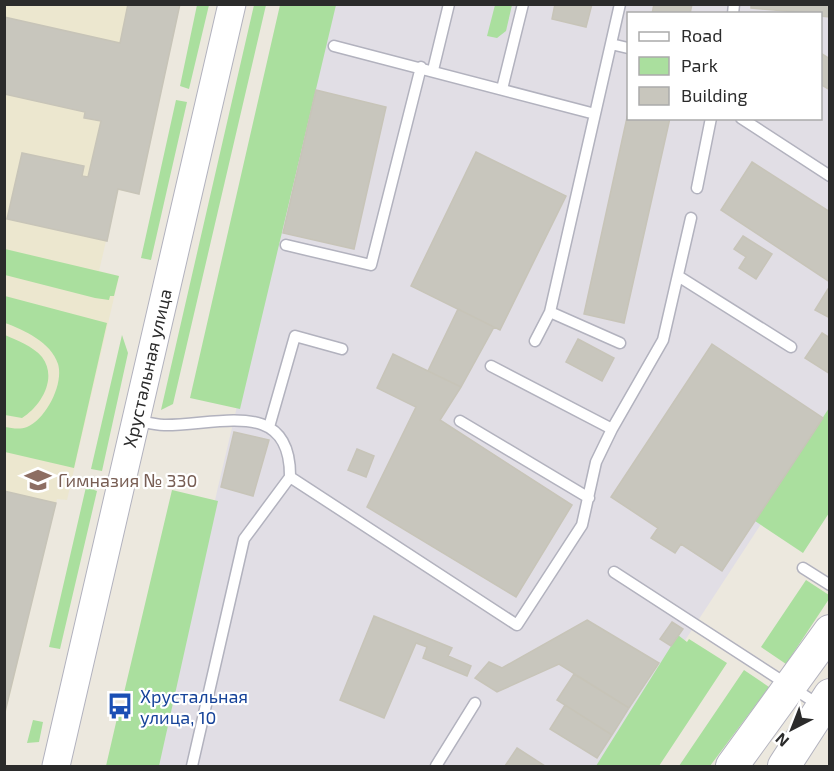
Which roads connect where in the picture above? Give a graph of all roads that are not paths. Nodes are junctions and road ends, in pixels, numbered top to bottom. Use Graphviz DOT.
graph roads {
  1 [pos="232,4"];
  2 [pos="449,4"];
  3 [pos="523,4"];
  4 [pos="620,4"];
  5 [pos="611,44"];
  6 [pos="334,46"];
  7 [pos="627,48"];
  8 [pos="421,67"];
  9 [pos="433,70"];
  10 [pos="502,89"];
  11 [pos="595,114"];
  12 [pos="711,120"];
  13 [pos="744,120"];
  14 [pos="830,176"];
  15 [pos="697,188"];
  16 [pos="691,218"];
  17 [pos="286,245"];
  18 [pos="678,276"];
  19 [pos="550,312"];
  20 [pos="535,340"];
  21 [pos="621,343"];
  22 [pos="791,346"];
  23 [pos="342,349"];
  24 [pos="491,366"];
  25 [pos="136,420"];
  26 [pos="460,421"];
  27 [pos="269,427"];
  28 [pos="612,429"];
  29 [pos="290,477"];
  30 [pos="589,498"];
  31 [pos="803,567"];
  32 [pos="614,572"];
  33 [pos="830,585"];
  34 [pos="830,631"];
  35 [pos="791,687"];
  36 [pos="826,701"];
  37 [pos="475,703"];
  38 [pos="56,766"];
  39 [pos="192,766"];
  40 [pos="436,766"];
  41 [pos="732,766"];
  42 [pos="784,766"];
  1 -- 25 [label="street, Хрустальная улица"];
  2 -- 9 [label="lane"];
  3 -- 10 [label="lane"];
  4 -- 5 [label="lane"];
  5 -- 7 [label="lane"];
  5 -- 11 [label="lane"];
  6 -- 8 [label="lane"];
  8 -- 9 [label="lane"];
  8 -- 17 [label="lane"];
  9 -- 10 [label="lane"];
  10 -- 11 [label="lane"];
  11 -- 19 [label="lane"];
  12 -- 15 [label="lane"];
  13 -- 14 [label="lane"];
  16 -- 18 [label="lane"];
  18 -- 22 [label="lane"];
  18 -- 28 [label="lane"];
  19 -- 20 [label="lane"];
  19 -- 21 [label="lane"];
  23 -- 27 [label="lane"];
  24 -- 28 [label="lane"];
  25 -- 27 [label="lane"];
  25 -- 38 [label="street, Хрустальная улица"];
  26 -- 30 [label="lane"];
  27 -- 29 [label="lane"];
  28 -- 30 [label="lane"];
  29 -- 30 [label="lane"];
  29 -- 39 [label="lane"];
  31 -- 33 [label="lane"];
  32 -- 35 [label="lane"];
  34 -- 35 [label="main road"];
  35 -- 36 [label="lane"];
  35 -- 41 [label="main road"];
  36 -- 42 [label="main road"];
  37 -- 40 [label="lane"];
}
